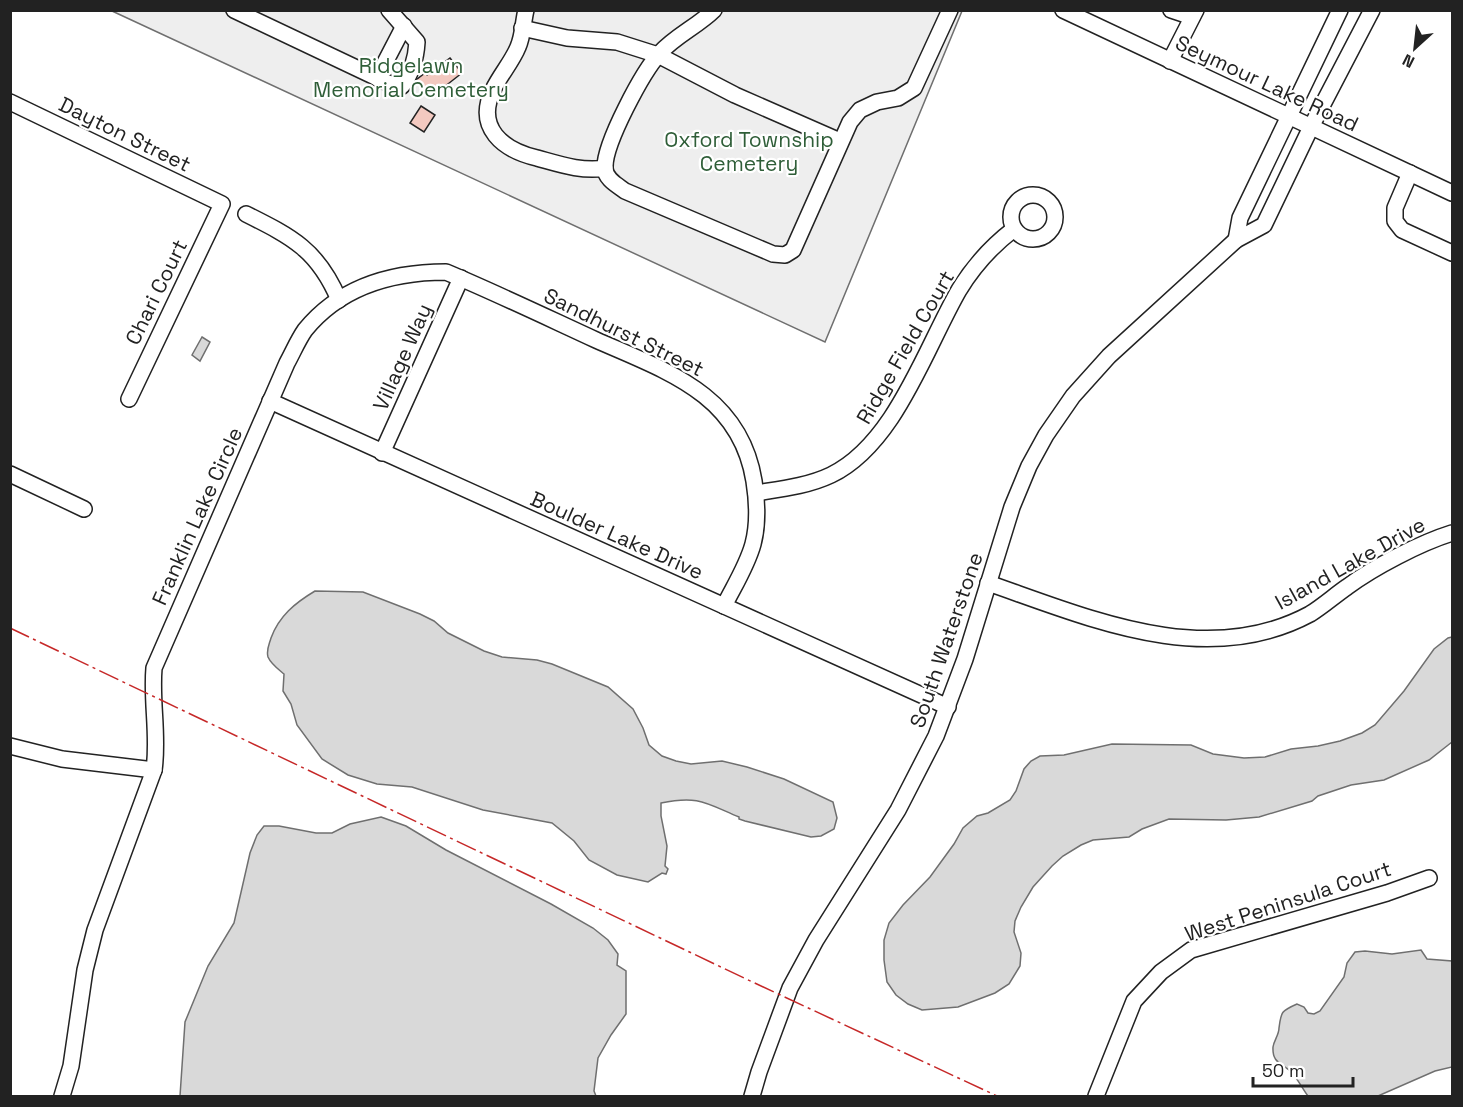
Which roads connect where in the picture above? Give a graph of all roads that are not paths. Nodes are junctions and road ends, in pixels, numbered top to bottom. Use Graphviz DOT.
graph roads {
  1 [pos="234,10"];
  2 [pos="389,10"];
  3 [pos="526,10"];
  4 [pos="714,10"];
  5 [pos="950,10"];
  6 [pos="1063,10"];
  7 [pos="1171,10"];
  8 [pos="1340,10"];
  9 [pos="1372,10"];
  10 [pos="1194,14"];
  11 [pos="404,26"];
  12 [pos="522,28"];
  13 [pos="658,55"];
  14 [pos="1170,61"];
  15 [pos="377,78"];
  16 [pos="10,102"];
  17 [pos="1288,116"];
  18 [pos="1311,127"];
  19 [pos="840,141"];
  20 [pos="605,168"];
  21 [pos="1410,173"];
  22 [pos="1452,193"];
  23 [pos="222,204"];
  24 [pos="246,214"];
  25 [pos="1014,229"];
  26 [pos="1236,240"];
  27 [pos="1452,253"];
  28 [pos="461,278"];
  29 [pos="339,300"];
  30 [pos="129,399"];
  31 [pos="270,401"];
  32 [pos="382,453"];
  33 [pos="10,474"];
  34 [pos="756,493"];
  35 [pos="84,509"];
  36 [pos="1452,534"];
  37 [pos="988,583"];
  38 [pos="724,606"];
  39 [pos="948,707"];
  40 [pos="10,746"];
  41 [pos="154,770"];
  42 [pos="1429,878"];
  43 [pos="62,1096"];
  44 [pos="752,1096"];
  45 [pos="1096,1096"];
  1 -- 15 [label="street"];
  2 -- 11 [label="street"];
  3 -- 12 [label="street"];
  4 -- 13 [label="street"];
  5 -- 19 [label="street"];
  6 -- 14 [label="street, Seymour Lake Road"];
  7 -- 10 [label="street"];
  8 -- 17 [label="street"];
  9 -- 18 [label="street, South Waterstone"];
  10 -- 14 [label="street"];
  11 -- 15 [label="street"];
  11 -- 15 [label="street"];
  12 -- 13 [label="street"];
  12 -- 20 [label="street"];
  13 -- 19 [label="street"];
  13 -- 20 [label="street"];
  14 -- 17 [label="street, Seymour Lake Road"];
  16 -- 23 [label="street, Dayton Street"];
  17 -- 18 [label="street, Seymour Lake Road"];
  17 -- 26 [label="street"];
  18 -- 21 [label="street, Seymour Lake Road"];
  18 -- 26 [label="street, South Waterstone"];
  19 -- 20 [label="street"];
  21 -- 22 [label="street, Seymour Lake Road"];
  21 -- 27 [label="street"];
  23 -- 30 [label="street, Chari Court"];
  24 -- 29 [label="street"];
  25 -- 34 [label="street, Ridge Field Court"];
  26 -- 37 [label="street, South Waterstone"];
  28 -- 29 [label="street, Sandhurst Street"];
  28 -- 32 [label="street, Village Way"];
  28 -- 34 [label="street, Sandhurst Street"];
  29 -- 31 [label="street, Franklin Lake Circle"];
  31 -- 32 [label="street, Boulder Lake Drive"];
  31 -- 41 [label="street, Franklin Lake Circle"];
  32 -- 38 [label="street, Boulder Lake Drive"];
  33 -- 35 [label="street"];
  34 -- 38 [label="street, Sandhurst Street"];
  36 -- 37 [label="street, Island Lake Drive"];
  37 -- 39 [label="street, South Waterstone"];
  38 -- 39 [label="street, Boulder Lake Drive"];
  39 -- 44 [label="street, South Waterstone"];
  40 -- 41 [label="street"];
  41 -- 43 [label="street, Franklin Lake Circle"];
  42 -- 45 [label="street, West Peninsula Court"];
}
